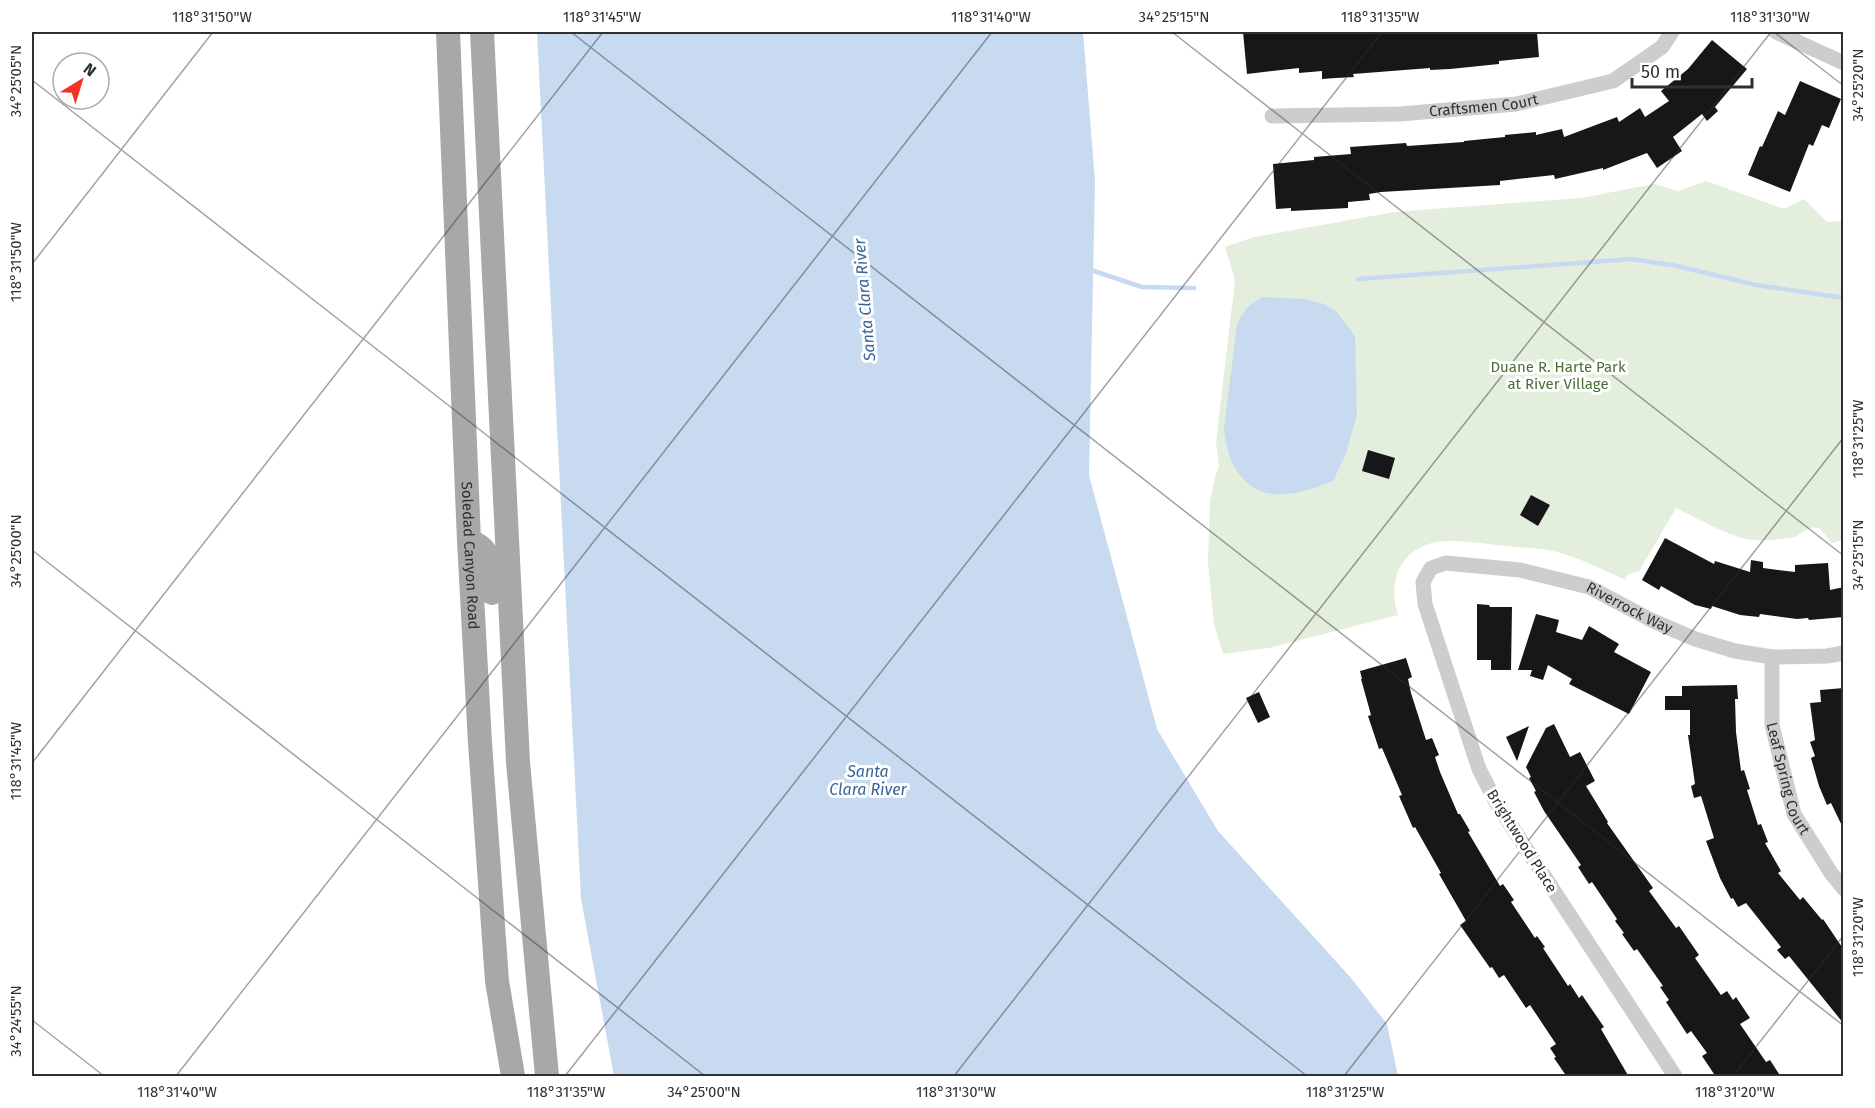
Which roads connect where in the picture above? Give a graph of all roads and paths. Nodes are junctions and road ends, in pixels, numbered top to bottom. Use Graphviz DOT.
graph roads {
  1 [pos="448,32"];
  2 [pos="482,32"];
  3 [pos="1672,32"];
  4 [pos="1776,32"];
  5 [pos="1844,63"];
  6 [pos="1272,116"];
  7 [pos="469,541"];
  8 [pos="1424,582"];
  9 [pos="1844,653"];
  10 [pos="1772,657"];
  11 [pos="517,741"];
  12 [pos="1844,889"];
  13 [pos="513,1077"];
  14 [pos="547,1077"];
  15 [pos="1675,1077"];
  1 -- 7 [label="main road, Soledad Canyon Road"];
  2 -- 11 [label="main road"];
  3 -- 6 [label="street, Craftsmen Court"];
  4 -- 5 [label="street"];
  7 -- 11 [label="main road"];
  7 -- 13 [label="main road, Soledad Canyon Road"];
  8 -- 10 [label="street, Riverrock Way"];
  8 -- 15 [label="street, Brightwood Place"];
  9 -- 10 [label="street, Riverrock Way"];
  10 -- 12 [label="street, Leaf Spring Court"];
  11 -- 14 [label="main road"];
}
